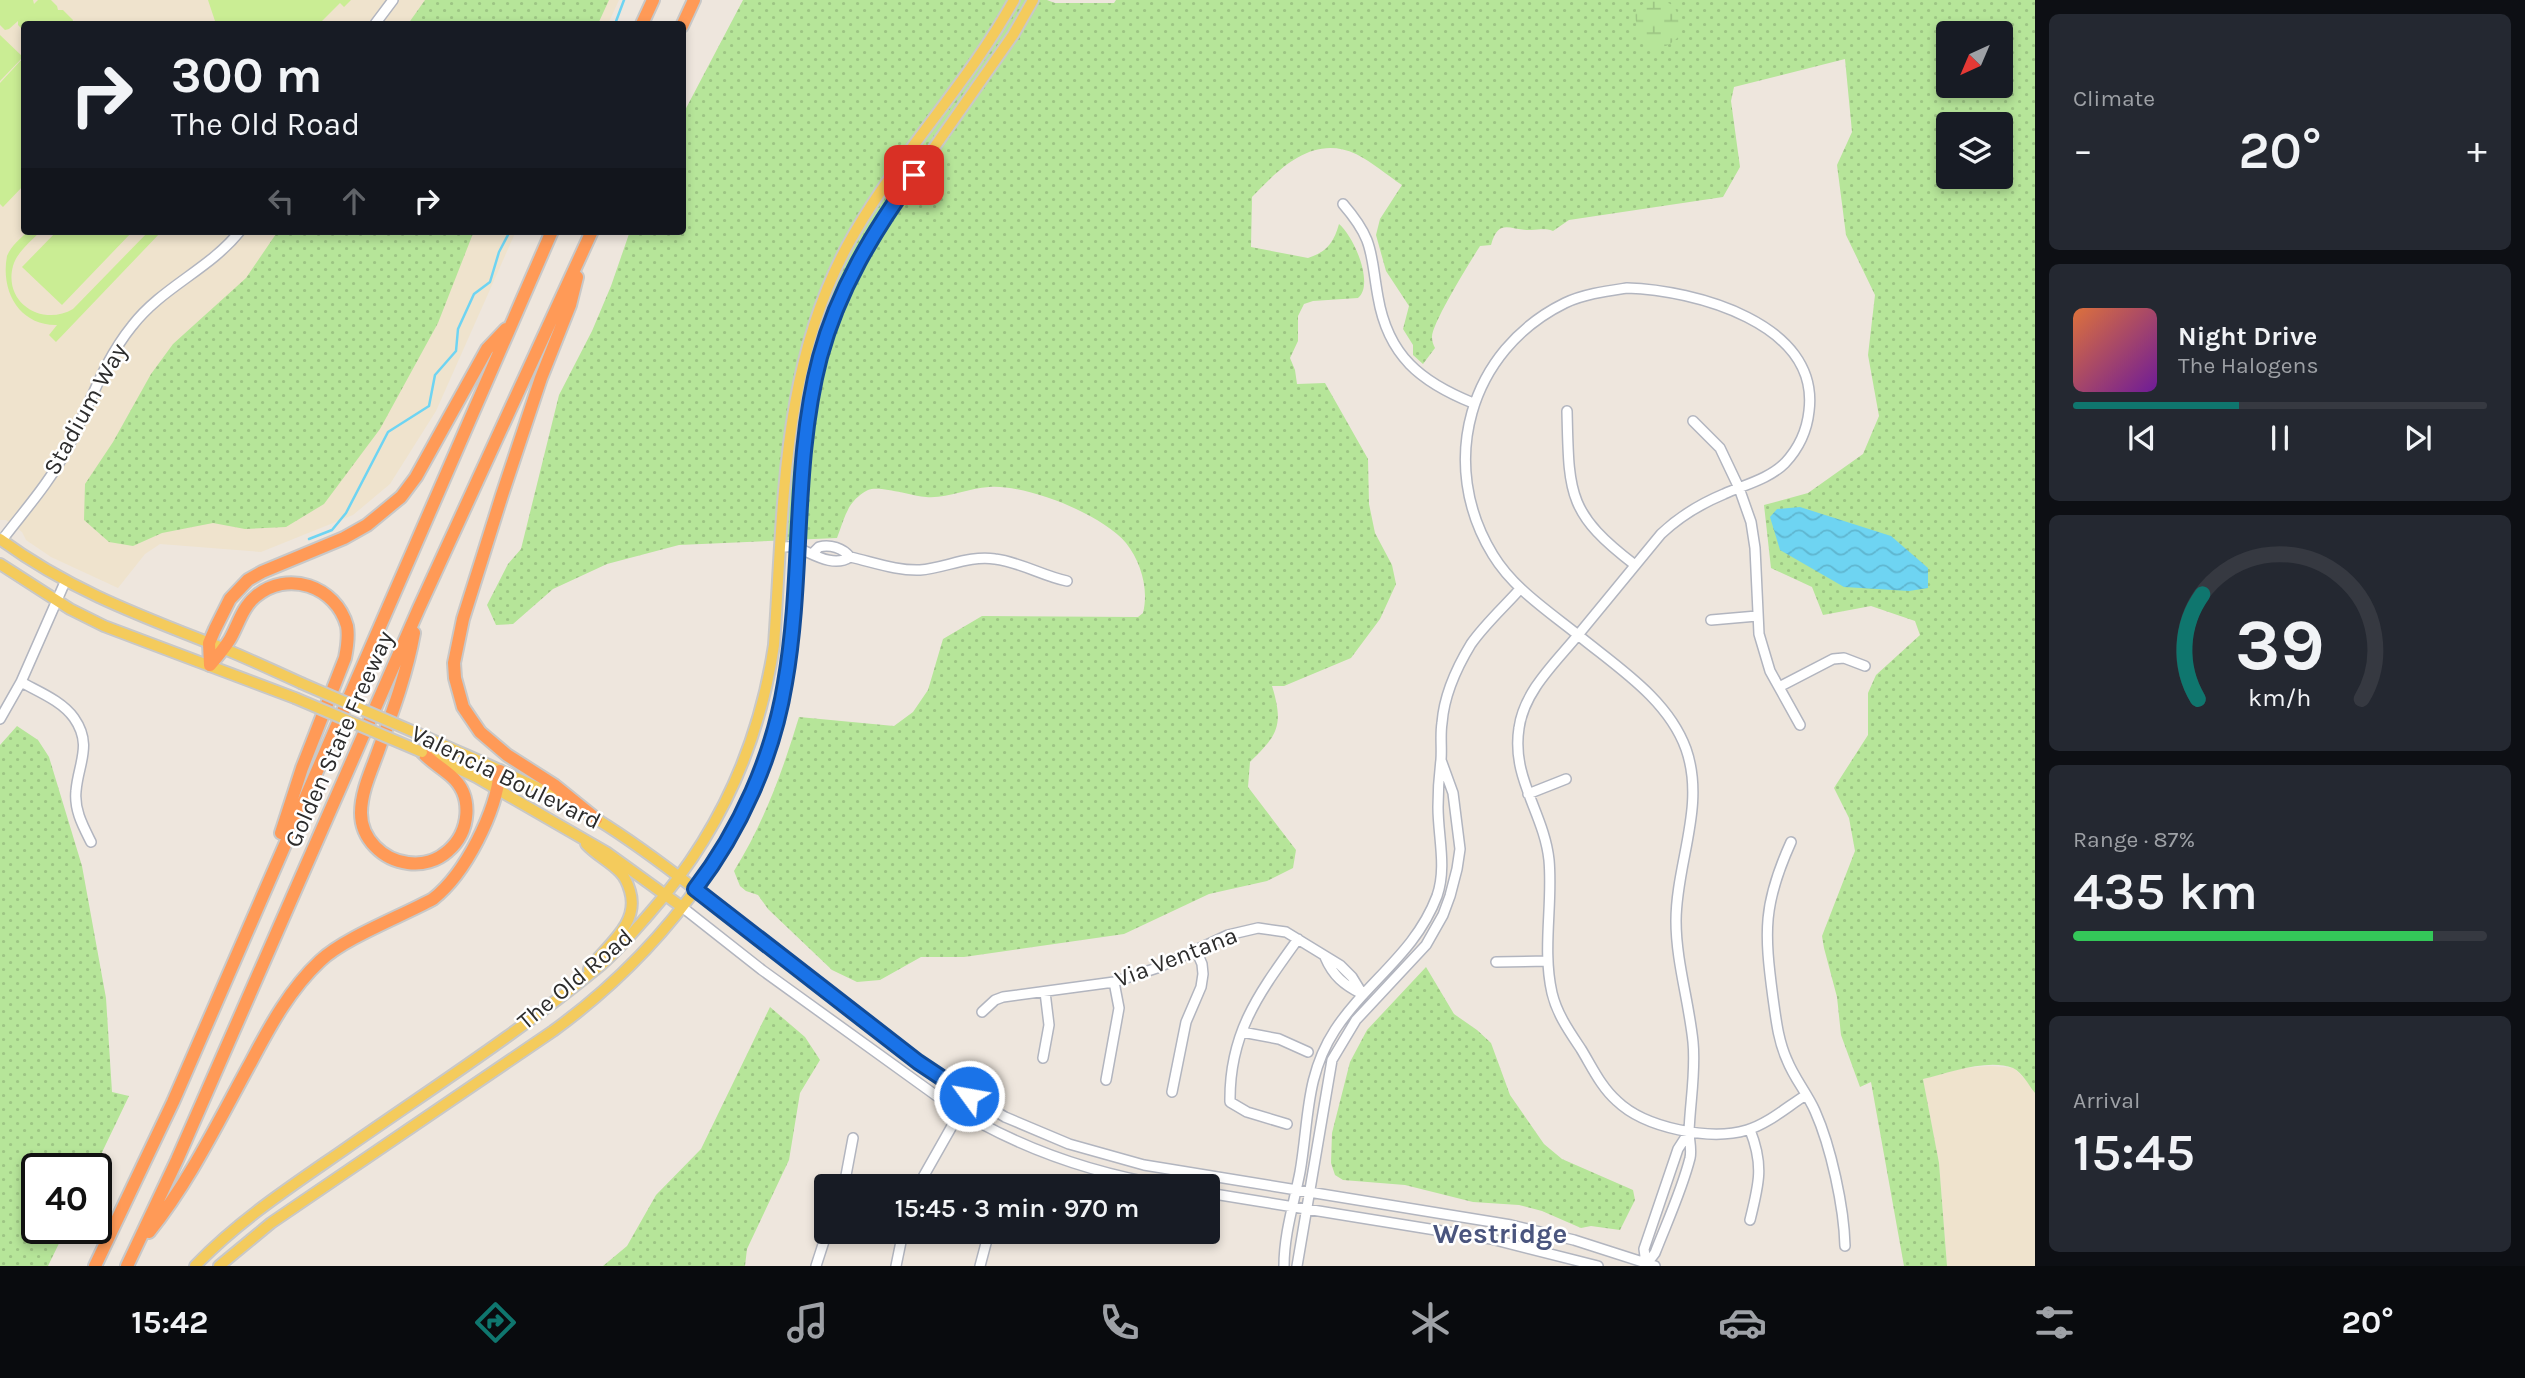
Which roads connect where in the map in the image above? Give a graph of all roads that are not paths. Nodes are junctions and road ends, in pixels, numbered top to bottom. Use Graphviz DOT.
graph roads {
  1 [pos="393,0"];
  2 [pos="653,0"];
  3 [pos="694,0"];
  4 [pos="1014,0"];
  5 [pos="1033,0"];
  6 [pos="377,21"];
  7 [pos="643,21"];
  8 [pos="684,21"];
  9 [pos="1343,204"];
  10 [pos="236,235"];
  11 [pos="550,235"];
  12 [pos="590,235"];
  13 [pos="586,244"];
  14 [pos="511,324"];
  15 [pos="1473,403"];
  16 [pos="1567,411"];
  17 [pos="1693,421"];
  18 [pos="1739,488"];
  19 [pos="1,540"];
  20 [pos="780,547"];
  21 [pos="797,548"];
  22 [pos="0,564"];
  23 [pos="1635,565"];
  24 [pos="1068,581"];
  25 [pos="65,582"];
  26 [pos="1520,589"];
  27 [pos="56,600"];
  28 [pos="419,608"];
  29 [pos="1757,616"];
  30 [pos="1711,620"];
  31 [pos="775,631"];
  32 [pos="791,631"];
  33 [pos="1578,635"];
  34 [pos="209,643"];
  35 [pos="223,649"];
  36 [pos="210,665"];
  37 [pos="1865,666"];
  38 [pos="21,682"];
  39 [pos="1779,687"];
  40 [pos="0,719"];
  41 [pos="1800,724"];
  42 [pos="422,752"];
  43 [pos="1441,760"];
  44 [pos="500,771"];
  45 [pos="1566,779"];
  46 [pos="499,791"];
  47 [pos="1528,794"];
  48 [pos="596,819"];
  49 [pos="580,837"];
  50 [pos="91,842"];
  51 [pos="1791,842"];
  52 [pos="679,877"];
  53 [pos="695,889"];
  54 [pos="666,894"];
  55 [pos="260,897"];
  56 [pos="682,906"];
  57 [pos="1298,939"];
  58 [pos="1196,950"];
  59 [pos="1548,961"];
  60 [pos="1496,962"];
  61 [pos="583,978"];
  62 [pos="1114,982"];
  63 [pos="1045,992"];
  64 [pos="1363,995"];
  65 [pos="1372,1003"];
  66 [pos="982,1012"];
  67 [pos="1242,1032"];
  68 [pos="1307,1052"];
  69 [pos="1042,1058"];
  70 [pos="1107,1080"];
  71 [pos="1172,1092"];
  72 [pos="1806,1095"];
  73 [pos="969,1096"];
  74 [pos="959,1111"];
  75 [pos="1287,1124"];
  76 [pos="1750,1130"];
  77 [pos="1689,1132"];
  78 [pos="853,1138"];
  79 [pos="846,1174"];
  80 [pos="925,1174"];
  81 [pos="1108,1174"];
  82 [pos="1296,1190"];
  83 [pos="1310,1192"];
  84 [pos="1220,1195"];
  85 [pos="1293,1207"];
  86 [pos="1306,1209"];
  87 [pos="1750,1220"];
  88 [pos="823,1244"];
  89 [pos="901,1244"];
  90 [pos="985,1244"];
  91 [pos="137,1246"];
  92 [pos="1845,1247"];
  93 [pos="1597,1265"];
  94 [pos="1649,1265"];
  95 [pos="95,1266"];
  96 [pos="127,1266"];
  97 [pos="195,1266"];
  98 [pos="219,1266"];
  99 [pos="816,1266"];
  100 [pos="896,1266"];
  101 [pos="979,1266"];
  102 [pos="1284,1266"];
  103 [pos="1297,1266"];
  1 -- 6 [label="street"];
  2 -- 7 [label="highway"];
  3 -- 8 [label="highway"];
  4 -- 20 [label="main road, The Old Road"];
  5 -- 21 [label="main road, The Old Road"];
  9 -- 15 [label="street"];
  10 -- 19 [label="street, Stadium Way"];
  11 -- 14 [label="highway, Golden State Freeway"];
  12 -- 13 [label="highway, Golden State Freeway"];
  13 -- 28 [label="highway, Golden State Freeway"];
  13 -- 48 [label="highway"];
  14 -- 34 [label="highway"];
  14 -- 55 [label="highway, Golden State Freeway"];
  15 -- 18 [label="street"];
  15 -- 26 [label="street"];
  16 -- 23 [label="street"];
  17 -- 18 [label="street"];
  18 -- 23 [label="street"];
  18 -- 29 [label="street"];
  19 -- 25 [label="main road, Valencia Boulevard"];
  20 -- 21 [label="street"];
  20 -- 31 [label="main road, The Old Road"];
  21 -- 24 [label="street"];
  21 -- 32 [label="main road, The Old Road"];
  22 -- 27 [label="main road, Valencia Boulevard"];
  23 -- 33 [label="street"];
  25 -- 27 [label="street"];
  25 -- 34 [label="main road, Valencia Boulevard"];
  26 -- 33 [label="street"];
  26 -- 43 [label="street"];
  27 -- 36 [label="main road, Valencia Boulevard"];
  27 -- 38 [label="street"];
  28 -- 42 [label="highway"];
  28 -- 91 [label="highway, Golden State Freeway"];
  29 -- 30 [label="street"];
  29 -- 39 [label="street"];
  31 -- 32 [label="main road"];
  31 -- 52 [label="main road, The Old Road"];
  32 -- 53 [label="main road, The Old Road"];
  33 -- 47 [label="street"];
  33 -- 77 [label="street"];
  34 -- 35 [label="main road, Valencia Boulevard"];
  34 -- 36 [label="highway"];
  35 -- 36 [label="highway"];
  35 -- 44 [label="main road, Valencia Boulevard, bridge"];
  35 -- 55 [label="highway"];
  36 -- 42 [label="main road, Valencia Boulevard, bridge"];
  37 -- 39 [label="street"];
  38 -- 40 [label="street"];
  38 -- 50 [label="street"];
  39 -- 41 [label="street"];
  42 -- 46 [label="main road, Valencia Boulevard"];
  43 -- 64 [label="street"];
  43 -- 65 [label="street"];
  44 -- 46 [label="highway"];
  44 -- 48 [label="main road, Valencia Boulevard"];
  45 -- 47 [label="street"];
  46 -- 49 [label="main road, Valencia Boulevard"];
  46 -- 91 [label="highway"];
  47 -- 59 [label="street"];
  48 -- 52 [label="main road, Valencia Boulevard"];
  49 -- 54 [label="main road, Valencia Boulevard"];
  49 -- 61 [label="main road"];
  51 -- 72 [label="street"];
  52 -- 53 [label="main road, Valencia Boulevard"];
  52 -- 54 [label="main road, The Old Road"];
  53 -- 56 [label="main road, The Old Road"];
  53 -- 73 [label="street, Valencia Boulevard"];
  54 -- 56 [label="main road, Valencia Boulevard"];
  54 -- 61 [label="main road, The Old Road"];
  55 -- 95 [label="highway, Golden State Freeway"];
  56 -- 74 [label="street, Valencia Boulevard"];
  56 -- 98 [label="main road, The Old Road"];
  57 -- 58 [label="street, Via Ventana"];
  57 -- 64 [label="street, Via Ventana"];
  57 -- 67 [label="street"];
  58 -- 62 [label="street, Via Ventana"];
  58 -- 71 [label="street"];
  59 -- 60 [label="street"];
  59 -- 77 [label="street"];
  61 -- 97 [label="main road, The Old Road"];
  62 -- 63 [label="street, Via Ventana"];
  62 -- 70 [label="street"];
  63 -- 66 [label="street, Via Ventana"];
  63 -- 69 [label="street"];
  64 -- 65 [label="street, Via Ventana"];
  64 -- 82 [label="street"];
  65 -- 83 [label="street"];
  67 -- 68 [label="street"];
  67 -- 75 [label="street"];
  72 -- 76 [label="street"];
  72 -- 92 [label="street"];
  73 -- 74 [label="street"];
  73 -- 82 [label="street, Valencia Boulevard"];
  74 -- 80 [label="street"];
  74 -- 81 [label="street, Valencia Boulevard"];
  76 -- 77 [label="street"];
  76 -- 87 [label="street"];
  77 -- 94 [label="street"];
  77 -- 94 [label="street"];
  78 -- 79 [label="street"];
  82 -- 83 [label="street, Valencia Boulevard"];
  82 -- 85 [label="street"];
  83 -- 86 [label="street"];
  83 -- 94 [label="street, Valencia Boulevard"];
  84 -- 85 [label="street"];
  85 -- 86 [label="street"];
  85 -- 102 [label="street"];
  86 -- 93 [label="street"];
  86 -- 103 [label="street"];
  88 -- 99 [label="street"];
  89 -- 100 [label="street"];
  90 -- 101 [label="street"];
  91 -- 96 [label="highway, Golden State Freeway"];
}
